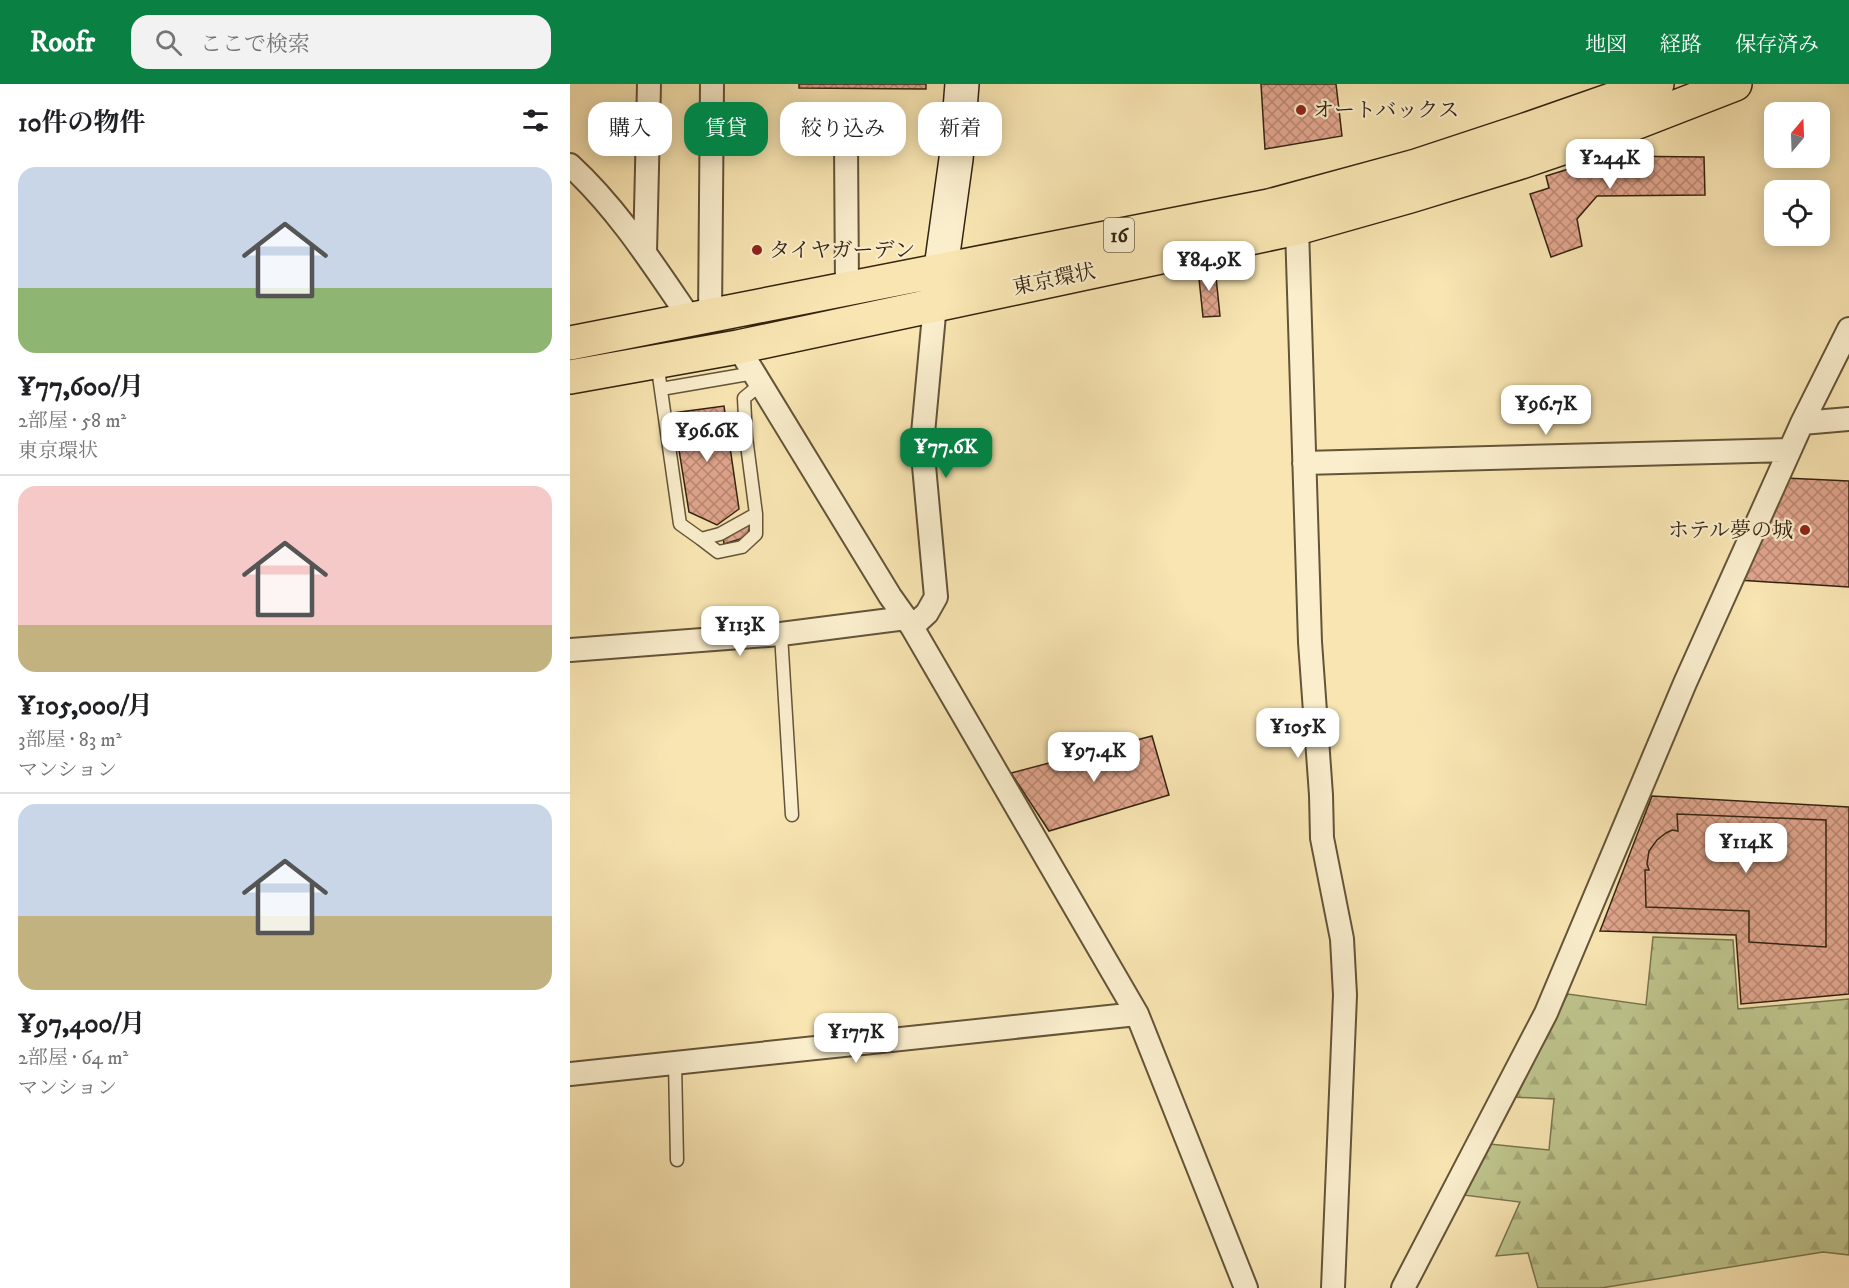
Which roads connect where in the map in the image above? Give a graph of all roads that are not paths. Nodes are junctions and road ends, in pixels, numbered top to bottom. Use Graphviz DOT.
graph roads {
  1 [pos="649,84"];
  2 [pos="712,84"];
  3 [pos="962,84"];
  4 [pos="1657,84"];
  5 [pos="1735,84"];
  6 [pos="846,156"];
  7 [pos="570,165"];
  8 [pos="1297,228"];
  9 [pos="645,252"];
  10 [pos="941,269"];
  11 [pos="847,288"];
  12 [pos="935,304"];
  13 [pos="701,318"];
  14 [pos="1849,329"];
  15 [pos="570,343"];
  16 [pos="751,368"];
  17 [pos="659,375"];
  18 [pos="570,377"];
  19 [pos="1849,420"];
  20 [pos="1802,423"];
  21 [pos="1790,450"];
  22 [pos="1304,463"];
  23 [pos="756,513"];
  24 [pos="701,539"];
  25 [pos="909,622"];
  26 [pos="781,634"];
  27 [pos="570,650"];
  28 [pos="792,815"];
  29 [pos="1137,1014"];
  30 [pos="675,1063"];
  31 [pos="570,1074"];
  32 [pos="677,1160"];
  33 [pos="1246,1288"];
  34 [pos="1333,1288"];
  35 [pos="1403,1288"];
  1 -- 9 [label="street"];
  2 -- 13 [label="street"];
  3 -- 10 [label="street"];
  4 -- 10 [label="highway, 東京環状 / 16"];
  5 -- 8 [label="highway, 東京環状 / 16"];
  6 -- 11 [label="street"];
  7 -- 9 [label="street"];
  8 -- 12 [label="highway, 東京環状 / 16"];
  8 -- 22 [label="street"];
  9 -- 13 [label="street"];
  10 -- 11 [label="highway, 東京環状 / 16"];
  10 -- 12 [label="street"];
  11 -- 13 [label="highway, 東京環状 / 16"];
  12 -- 16 [label="highway, 東京環状 / 16"];
  12 -- 25 [label="street"];
  13 -- 15 [label="highway, 東京環状 / 16"];
  14 -- 20 [label="street"];
  16 -- 17 [label="highway, 東京環状 / 16"];
  16 -- 23 [label="lane"];
  16 -- 25 [label="street"];
  17 -- 18 [label="highway, 東京環状 / 16"];
  17 -- 24 [label="lane"];
  19 -- 20 [label="street"];
  20 -- 21 [label="street"];
  21 -- 22 [label="street"];
  21 -- 35 [label="street"];
  22 -- 34 [label="street"];
  23 -- 24 [label="lane"];
  23 -- 24 [label="lane"];
  25 -- 26 [label="street"];
  25 -- 29 [label="street"];
  26 -- 27 [label="street"];
  26 -- 28 [label="lane"];
  29 -- 30 [label="street"];
  29 -- 33 [label="street"];
  30 -- 31 [label="street"];
  30 -- 32 [label="lane"];
}
